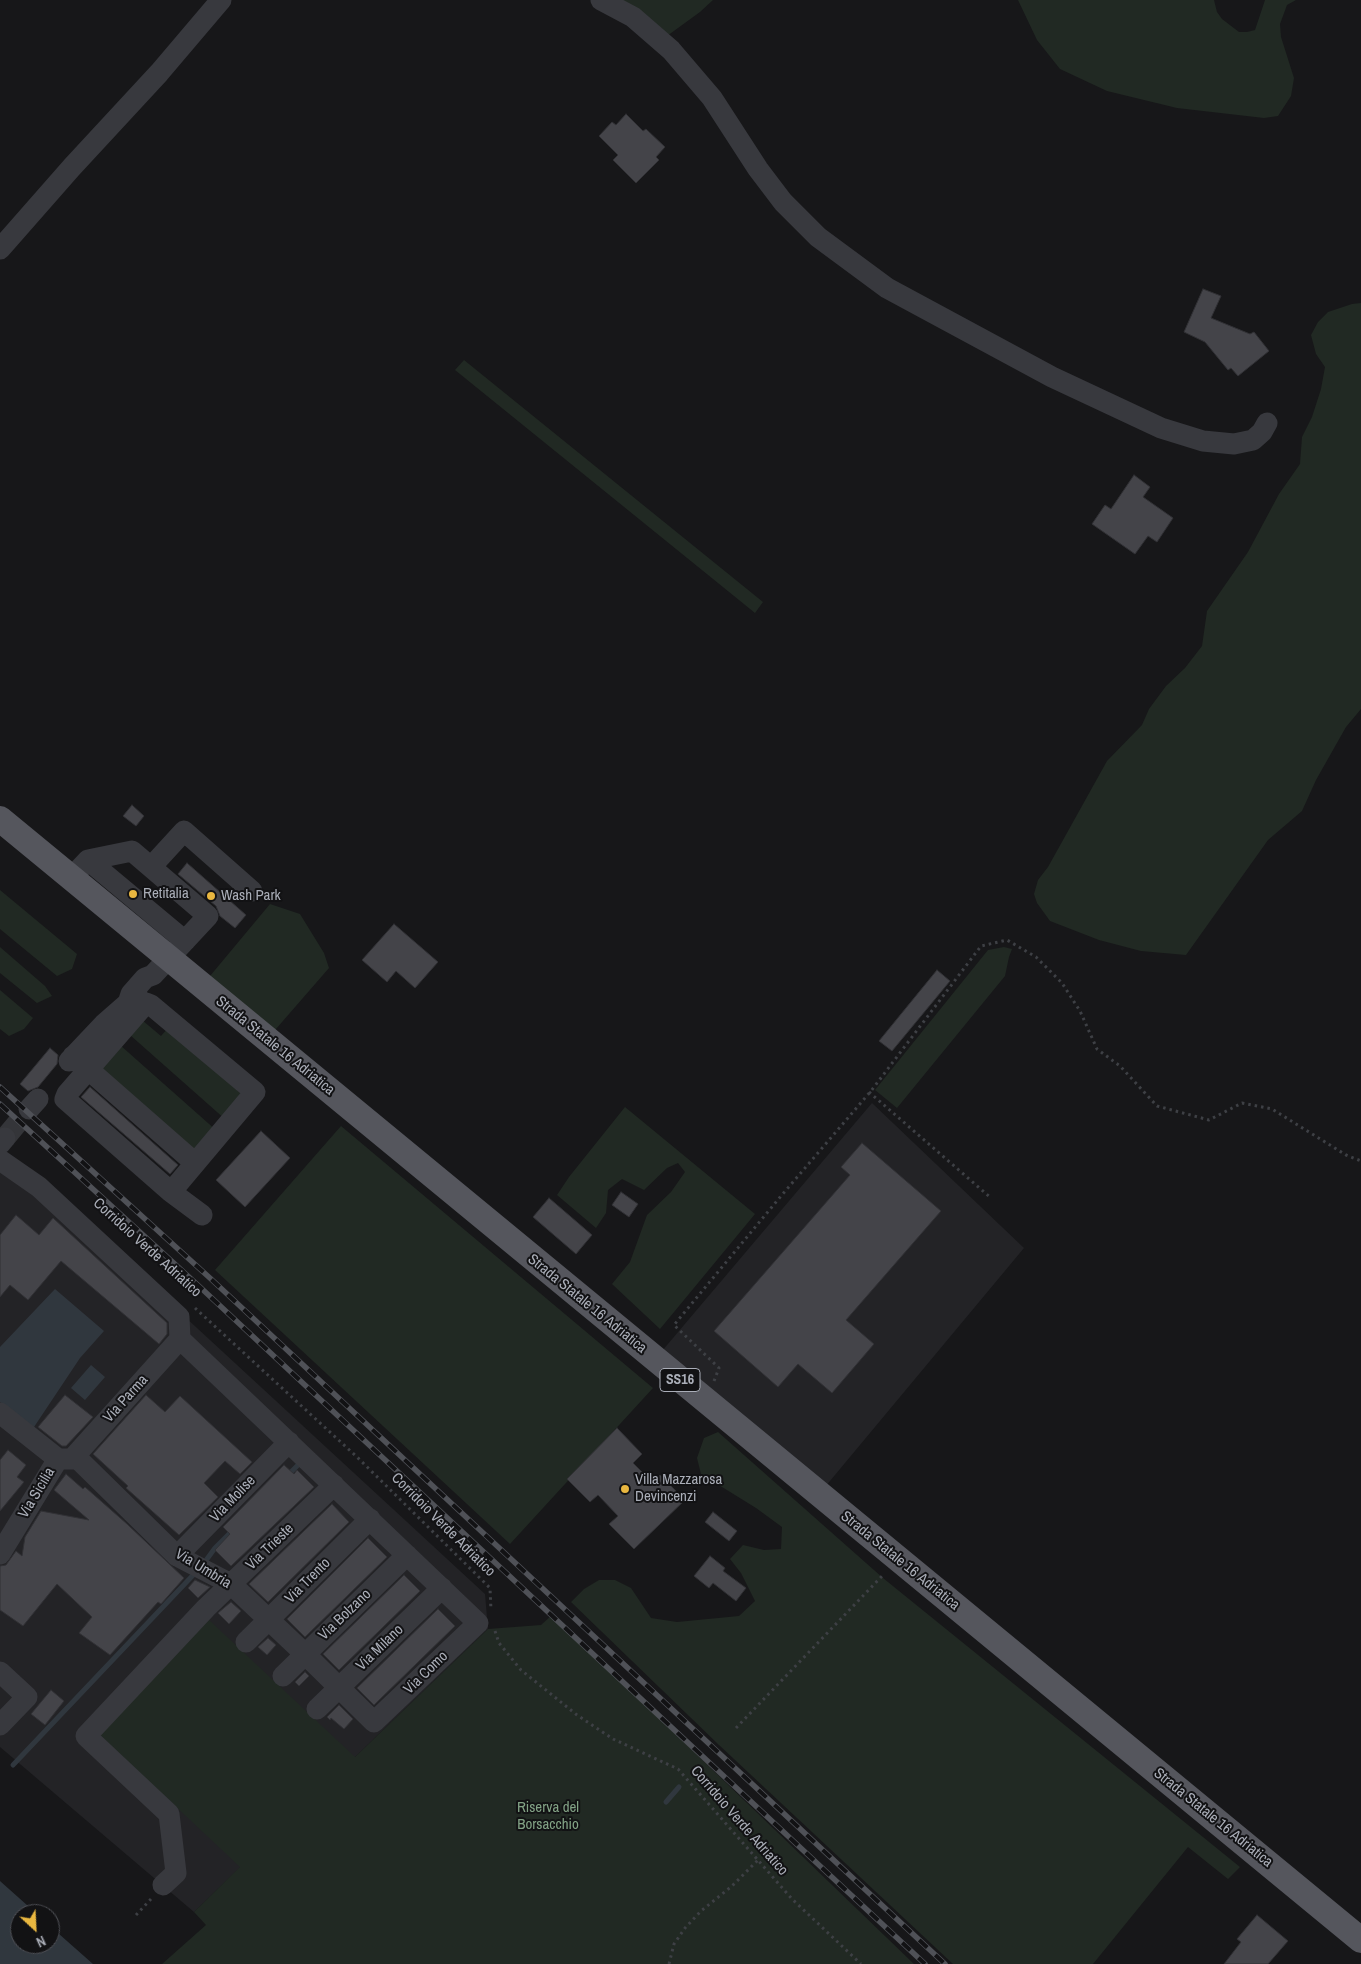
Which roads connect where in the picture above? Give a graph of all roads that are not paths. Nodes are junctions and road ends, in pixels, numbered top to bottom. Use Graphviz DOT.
graph roads {
  1 [pos="221,0"];
  2 [pos="600,0"];
  3 [pos="0,249"];
  4 [pos="1267,423"];
  5 [pos="0,819"];
  6 [pos="151,867"];
  7 [pos="79,869"];
  8 [pos="252,891"];
  9 [pos="169,958"];
  10 [pos="77,1062"];
  11 [pos="0,1160"];
  12 [pos="195,1163"];
  13 [pos="171,1192"];
  14 [pos="202,1215"];
  15 [pos="180,1339"];
  16 [pos="0,1413"];
  17 [pos="289,1442"];
  18 [pos="65,1459"];
  19 [pos="334,1485"];
  20 [pos="370,1519"];
  21 [pos="0,1554"];
  22 [pos="407,1554"];
  23 [pos="177,1556"];
  24 [pos="231,1584"];
  25 [pos="442,1588"];
  26 [pos="269,1620"];
  27 [pos="246,1642"];
  28 [pos="306,1654"];
  29 [pos="0,1672"];
  30 [pos="283,1676"];
  31 [pos="339,1688"];
  32 [pos="317,1709"];
  33 [pos="374,1722"];
  34 [pos="0,1724"];
  35 [pos="163,1885"];
  36 [pos="1361,1940"];
  1 -- 3 [label="street"];
  2 -- 4 [label="street"];
  5 -- 7 [label="main road, Strada Statale 16 Adriatica / SS16"];
  6 -- 7 [label="street"];
  6 -- 8 [label="street"];
  6 -- 9 [label="street"];
  7 -- 9 [label="main road, Strada Statale 16 Adriatica / SS16"];
  9 -- 10 [label="street"];
  9 -- 36 [label="main road, Strada Statale 16 Adriatica / SS16"];
  10 -- 12 [label="street"];
  10 -- 12 [label="street"];
  10 -- 13 [label="street"];
  11 -- 15 [label="street"];
  12 -- 13 [label="street"];
  13 -- 14 [label="street"];
  15 -- 17 [label="street"];
  15 -- 18 [label="street, Via Parma"];
  16 -- 18 [label="street, Via Umbria"];
  17 -- 19 [label="street"];
  17 -- 23 [label="street, Via Molise"];
  18 -- 21 [label="street, Via Sicilia"];
  18 -- 23 [label="street, Via Umbria"];
  19 -- 20 [label="street"];
  19 -- 24 [label="street, Via Trieste"];
  20 -- 22 [label="street"];
  20 -- 26 [label="street, Via Trento"];
  22 -- 25 [label="street"];
  22 -- 28 [label="street, Via Bolzano"];
  23 -- 24 [label="street, Via Umbria"];
  24 -- 26 [label="street, Via Umbria"];
  24 -- 35 [label="street, Via Trieste"];
  25 -- 31 [label="street, Via Milano"];
  25 -- 33 [label="street, Via Como"];
  26 -- 27 [label="street, Via Trento"];
  26 -- 28 [label="street, Via Umbria"];
  28 -- 30 [label="street, Via Bolzano"];
  28 -- 31 [label="street, Via Umbria"];
  29 -- 34 [label="street"];
  31 -- 32 [label="street, Via Milano"];
  31 -- 33 [label="street, Via Umbria"];
}
